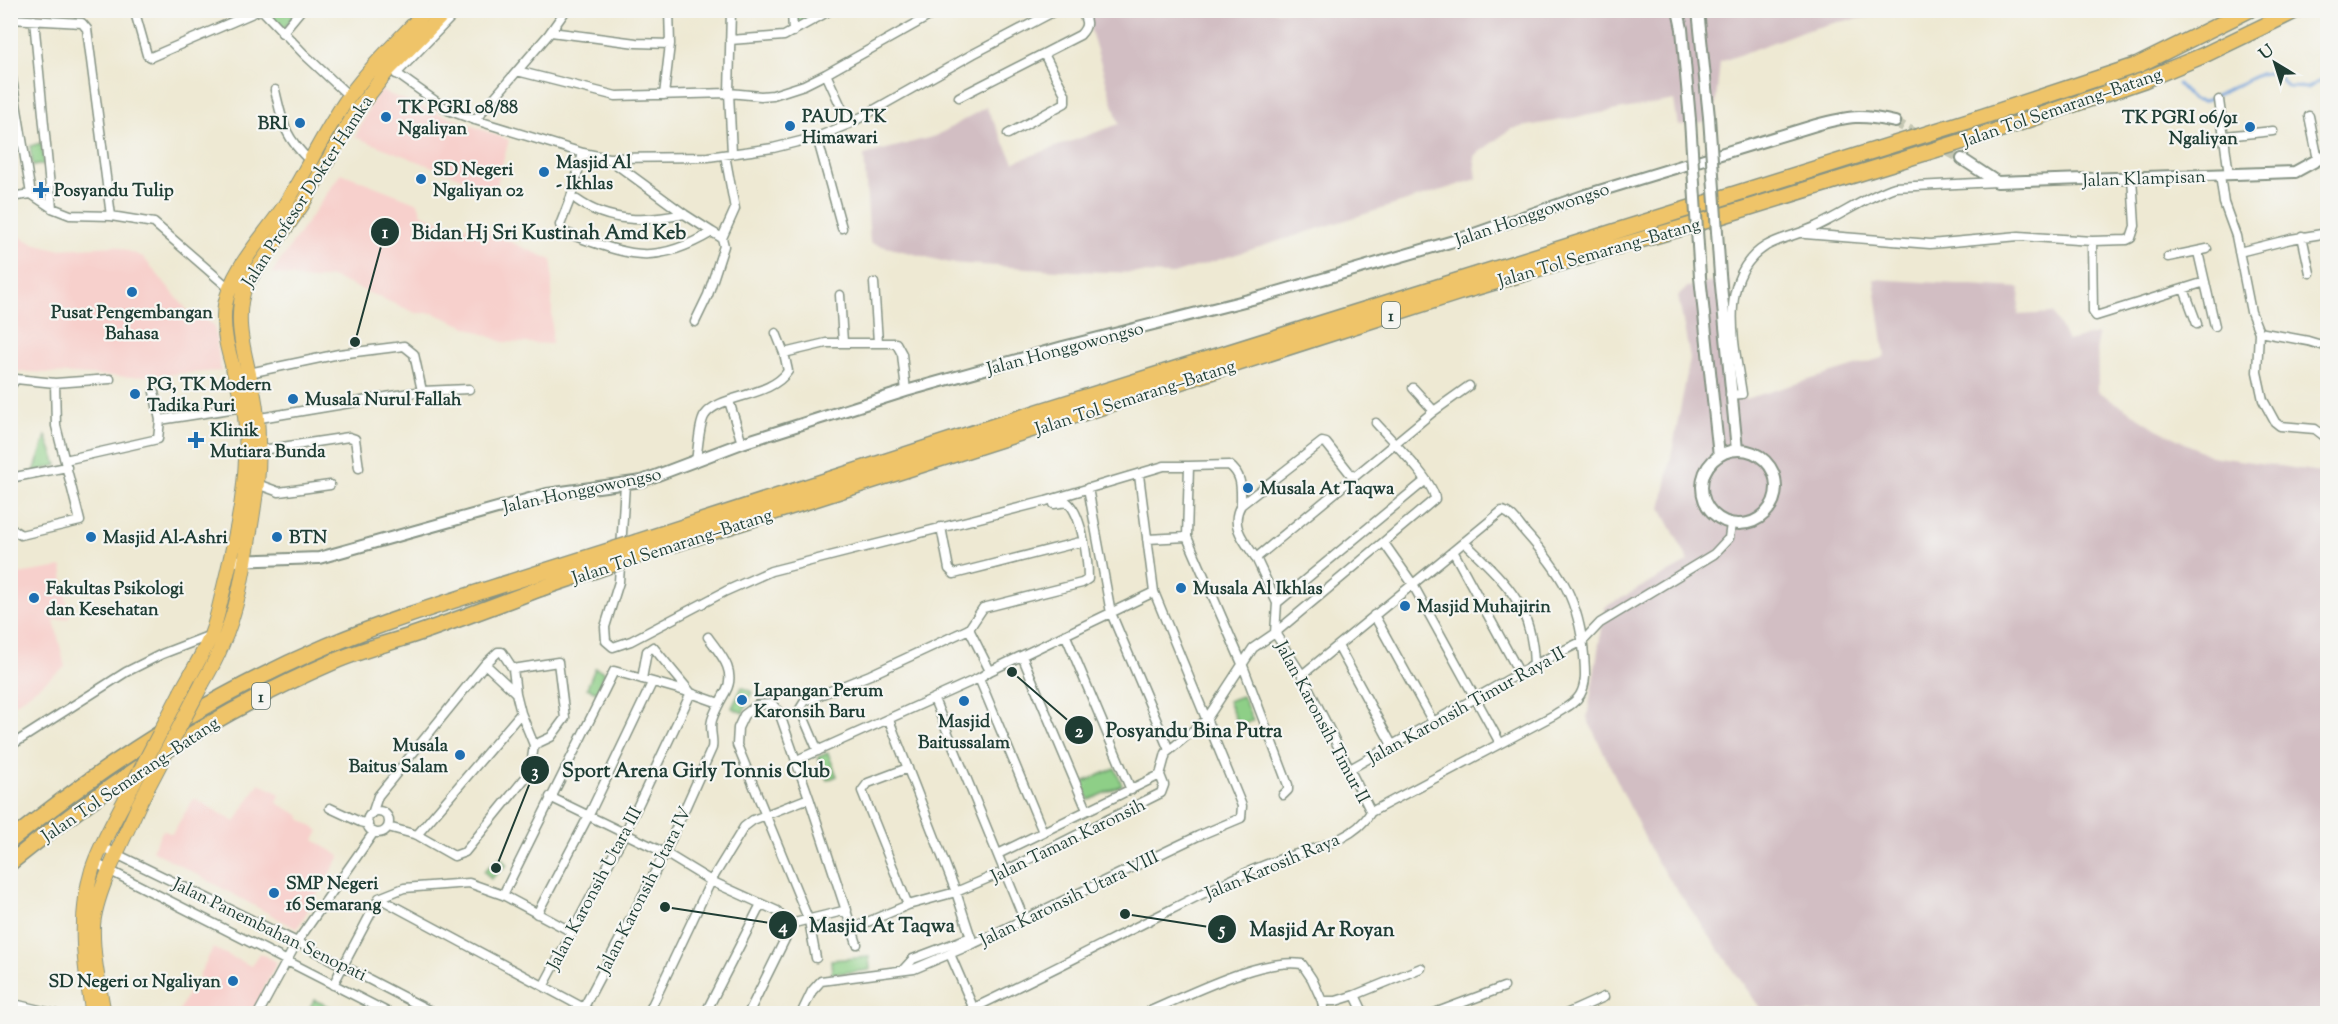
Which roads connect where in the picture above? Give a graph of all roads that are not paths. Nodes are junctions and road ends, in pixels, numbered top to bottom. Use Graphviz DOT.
graph roads {
  1 [pos="140,10"];
  2 [pos="261,10"];
  3 [pos="301,10"];
  4 [pos="427,10"];
  5 [pos="447,10"];
  6 [pos="458,10"];
  7 [pos="566,10"];
  8 [pos="669,10"];
  9 [pos="731,10"];
  10 [pos="792,10"];
  11 [pos="831,10"];
  12 [pos="940,10"];
  13 [pos="1057,10"];
  14 [pos="1081,10"];
  15 [pos="1678,10"];
  16 [pos="1698,10"];
  17 [pos="2249,10"];
  18 [pos="2297,10"];
  19 [pos="818,14"];
  20 [pos="10,19"];
  21 [pos="34,20"];
  22 [pos="551,32"];
  23 [pos="793,32"];
  24 [pos="282,33"];
  25 [pos="730,40"];
  26 [pos="670,44"];
  27 [pos="1044,54"];
  28 [pos="10,67"];
  29 [pos="388,67"];
  30 [pos="517,71"];
  31 [pos="826,74"];
  32 [pos="275,90"];
  33 [pos="729,93"];
  34 [pos="664,95"];
  35 [pos="349,96"];
  36 [pos="959,97"];
  37 [pos="2219,100"];
  38 [pos="2309,116"];
  39 [pos="475,120"];
  40 [pos="1895,122"];
  41 [pos="849,124"];
  42 [pos="2273,131"];
  43 [pos="325,134"];
  44 [pos="1008,134"];
  45 [pos="2225,136"];
  46 [pos="817,137"];
  47 [pos="338,140"];
  48 [pos="584,153"];
  49 [pos="729,154"];
  50 [pos="2323,157"];
  51 [pos="608,158"];
  52 [pos="1962,159"];
  53 [pos="310,161"];
  54 [pos="2225,175"];
  55 [pos="2132,177"];
  56 [pos="1997,182"];
  57 [pos="31,194"];
  58 [pos="10,197"];
  59 [pos="577,200"];
  60 [pos="52,207"];
  61 [pos="684,214"];
  62 [pos="111,216"];
  63 [pos="842,228"];
  64 [pos="712,232"];
  65 [pos="1803,233"];
  66 [pos="2328,233"];
  67 [pos="2302,236"];
  68 [pos="722,238"];
  69 [pos="2092,241"];
  70 [pos="2207,249"];
  71 [pos="2198,252"];
  72 [pos="2239,252"];
  73 [pos="2168,256"];
  74 [pos="2310,273"];
  75 [pos="2205,282"];
  76 [pos="874,284"];
  77 [pos="229,288"];
  78 [pos="2184,289"];
  79 [pos="840,295"];
  80 [pos="695,322"];
  81 [pos="2198,324"];
  82 [pos="2215,326"];
  83 [pos="240,329"];
  84 [pos="225,332"];
  85 [pos="2259,332"];
  86 [pos="776,333"];
  87 [pos="843,342"];
  88 [pos="878,342"];
  89 [pos="2328,347"];
  90 [pos="784,353"];
  91 [pos="249,373"];
  92 [pos="110,379"];
  93 [pos="55,383"];
  94 [pos="1469,386"];
  95 [pos="10,387"];
  96 [pos="1413,388"];
  97 [pos="469,389"];
  98 [pos="423,391"];
  99 [pos="906,391"];
  100 [pos="154,392"];
  101 [pos="1730,395"];
  102 [pos="729,401"];
  103 [pos="1434,411"];
  104 [pos="248,415"];
  105 [pos="160,420"];
  106 [pos="1376,423"];
  107 [pos="2328,439"];
  108 [pos="742,443"];
  109 [pos="1395,444"];
  110 [pos="1737,450"];
  111 [pos="252,452"];
  112 [pos="1719,456"];
  113 [pos="696,461"];
  114 [pos="66,463"];
  115 [pos="1189,466"];
  116 [pos="359,468"];
  117 [pos="1139,475"];
  118 [pos="1353,477"];
  119 [pos="10,478"];
  120 [pos="1426,480"];
  121 [pos="257,484"];
  122 [pos="625,484"];
  123 [pos="330,485"];
  124 [pos="1088,488"];
  125 [pos="1241,505"];
  126 [pos="1731,524"];
  127 [pos="10,528"];
  128 [pos="942,529"];
  129 [pos="1186,537"];
  130 [pos="1147,539"];
  131 [pos="1084,541"];
  132 [pos="1464,542"];
  133 [pos="1384,543"];
  134 [pos="639,549"];
  135 [pos="1453,550"];
  136 [pos="1256,558"];
  137 [pos="230,561"];
  138 [pos="245,561"];
  139 [pos="540,580"];
  140 [pos="1412,583"];
  141 [pos="1154,592"];
  142 [pos="1277,603"];
  143 [pos="1111,613"];
  144 [pos="1374,615"];
  145 [pos="969,629"];
  146 [pos="1275,633"];
  147 [pos="211,635"];
  148 [pos="1066,636"];
  149 [pos="708,637"];
  150 [pos="1583,641"];
  151 [pos="1338,646"];
  152 [pos="1022,656"];
  153 [pos="485,664"];
  154 [pos="1534,665"];
  155 [pos="1243,666"];
  156 [pos="513,669"];
  157 [pos="990,671"];
  158 [pos="1520,674"];
  159 [pos="1302,675"];
  160 [pos="979,678"];
  161 [pos="642,679"];
  162 [pos="652,683"];
  163 [pos="516,693"];
  164 [pos="691,693"];
  165 [pos="1476,698"];
  166 [pos="934,699"];
  167 [pos="719,703"];
  168 [pos="521,713"];
  169 [pos="889,720"];
  170 [pos="1206,720"];
  171 [pos="1433,722"];
  172 [pos="1500,743"];
  173 [pos="534,745"];
  174 [pos="1392,745"];
  175 [pos="10,746"];
  176 [pos="1169,750"];
  177 [pos="818,751"];
  178 [pos="797,760"];
  179 [pos="908,768"];
  180 [pos="1350,769"];
  181 [pos="1160,775"];
  182 [pos="1131,790"];
  183 [pos="1283,795"];
  184 [pos="550,797"];
  185 [pos="809,798"];
  186 [pos="132,801"];
  187 [pos="330,808"];
  188 [pos="1088,810"];
  189 [pos="1371,812"];
  190 [pos="372,814"];
  191 [pos="589,815"];
  192 [pos="765,815"];
  193 [pos="368,824"];
  194 [pos="388,827"];
  195 [pos="374,832"];
  196 [pos="1043,832"];
  197 [pos="625,833"];
  198 [pos="417,834"];
  199 [pos="10,841"];
  200 [pos="102,847"];
  201 [pos="666,853"];
  202 [pos="117,854"];
  203 [pos="998,854"];
  204 [pos="10,863"];
  205 [pos="95,863"];
  206 [pos="111,870"];
  207 [pos="1005,871"];
  208 [pos="711,881"];
  209 [pos="956,892"];
  210 [pos="502,895"];
  211 [pos="379,898"];
  212 [pos="761,904"];
  213 [pos="908,905"];
  214 [pos="847,910"];
  215 [pos="537,914"];
  216 [pos="1024,919"];
  217 [pos="809,921"];
  218 [pos="786,925"];
  219 [pos="853,928"];
  220 [pos="572,932"];
  221 [pos="972,940"];
  222 [pos="297,942"];
  223 [pos="857,944"];
  224 [pos="950,954"];
  225 [pos="816,957"];
  226 [pos="285,961"];
  227 [pos="343,965"];
  228 [pos="1422,968"];
  229 [pos="902,972"];
  230 [pos="333,985"];
  231 [pos="543,985"];
  232 [pos="1504,987"];
  233 [pos="1355,995"];
  234 [pos="1604,996"];
  235 [pos="1322,1001"];
  236 [pos="10,1003"];
  237 [pos="584,1007"];
  238 [pos="974,1011"];
  239 [pos="1568,1013"];
  240 [pos="56,1014"];
  241 [pos="93,1014"];
  242 [pos="104,1014"];
  243 [pos="258,1014"];
  244 [pos="391,1014"];
  245 [pos="436,1014"];
  246 [pos="595,1014"];
  247 [pos="648,1014"];
  248 [pos="705,1014"];
  249 [pos="748,1014"];
  250 [pos="801,1014"];
  251 [pos="962,1014"];
  252 [pos="1143,1014"];
  253 [pos="1324,1014"];
  254 [pos="1365,1014"];
  255 [pos="1432,1014"];
  1 -- 2 [label="street"];
  2 -- 24 [label="street"];
  3 -- 24 [label="street"];
  4 -- 29 [label="main road, Jalan Profesor Dokter Hamka"];
  5 -- 29 [label="main road, Jalan Profesor Dokter Hamka"];
  6 -- 29 [label="street"];
  7 -- 22 [label="street"];
  8 -- 26 [label="street"];
  9 -- 25 [label="street"];
  10 -- 23 [label="street"];
  11 -- 19 [label="street"];
  12 -- 31 [label="street"];
  13 -- 41 [label="street"];
  14 -- 27 [label="street"];
  15 -- 112 [label="street, bridge"];
  16 -- 101 [label="street, bridge"];
  17 -- 134 [label="highway, Jalan Tol Semarang–Batang / 1"];
  18 -- 134 [label="highway, Jalan Tol Semarang–Batang / 1"];
  19 -- 23 [label="street"];
  20 -- 21 [label="street"];
  21 -- 60 [label="street"];
  21 -- 62 [label="street"];
  22 -- 26 [label="street"];
  22 -- 30 [label="street"];
  23 -- 25 [label="street"];
  24 -- 35 [label="street"];
  25 -- 33 [label="street"];
  26 -- 34 [label="street"];
  27 -- 36 [label="street"];
  27 -- 44 [label="street"];
  28 -- 57 [label="street"];
  29 -- 35 [label="main road, Jalan Profesor Dokter Hamka"];
  29 -- 39 [label="street"];
  29 -- 47 [label="main road, Jalan Profesor Dokter Hamka"];
  30 -- 34 [label="street"];
  30 -- 39 [label="street"];
  31 -- 33 [label="street"];
  31 -- 41 [label="street"];
  32 -- 53 [label="street"];
  33 -- 34 [label="street"];
  33 -- 49 [label="street"];
  35 -- 43 [label="main road, Jalan Profesor Dokter Hamka"];
  37 -- 45 [label="street"];
  38 -- 50 [label="street"];
  39 -- 48 [label="street"];
  40 -- 99 [label="street, Jalan Honggowongso"];
  41 -- 46 [label="street"];
  42 -- 45 [label="street"];
  43 -- 47 [label="main road"];
  43 -- 53 [label="main road, Jalan Profesor Dokter Hamka"];
  45 -- 54 [label="street"];
  46 -- 49 [label="street"];
  46 -- 63 [label="street"];
  47 -- 83 [label="main road, Jalan Profesor Dokter Hamka"];
  48 -- 51 [label="street"];
  48 -- 64 [label="street"];
  49 -- 51 [label="street"];
  49 -- 68 [label="street"];
  50 -- 54 [label="street, Jalan Klampisan"];
  51 -- 61 [label="street"];
  52 -- 56 [label="street"];
  53 -- 77 [label="main road, Jalan Profesor Dokter Hamka"];
  54 -- 55 [label="street, Jalan Klampisan"];
  54 -- 72 [label="street"];
  55 -- 56 [label="street, Jalan Klampisan"];
  55 -- 69 [label="street"];
  56 -- 65 [label="street"];
  57 -- 58 [label="street"];
  57 -- 60 [label="street"];
  59 -- 61 [label="street"];
  60 -- 62 [label="street"];
  61 -- 64 [label="street"];
  62 -- 77 [label="street"];
  64 -- 68 [label="street"];
  65 -- 69 [label="street"];
  65 -- 101 [label="street"];
  66 -- 67 [label="street"];
  67 -- 72 [label="street"];
  67 -- 74 [label="street"];
  68 -- 80 [label="street"];
  69 -- 78 [label="street"];
  70 -- 71 [label="street"];
  71 -- 73 [label="street"];
  71 -- 75 [label="street"];
  72 -- 85 [label="street"];
  75 -- 78 [label="street"];
  75 -- 82 [label="street"];
  76 -- 88 [label="street"];
  77 -- 84 [label="main road, Jalan Profesor Dokter Hamka"];
  78 -- 81 [label="street"];
  79 -- 87 [label="street"];
  83 -- 84 [label="main road"];
  83 -- 91 [label="main road, Jalan Profesor Dokter Hamka"];
  84 -- 104 [label="main road, Jalan Profesor Dokter Hamka"];
  85 -- 89 [label="street"];
  85 -- 107 [label="street"];
  86 -- 90 [label="street"];
  87 -- 88 [label="street"];
  87 -- 90 [label="street"];
  88 -- 99 [label="street"];
  90 -- 102 [label="street"];
  91 -- 98 [label="street"];
  91 -- 104 [label="main road, Jalan Profesor Dokter Hamka"];
  92 -- 93 [label="street"];
  93 -- 95 [label="street"];
  93 -- 114 [label="street"];
  94 -- 103 [label="street"];
  96 -- 103 [label="street"];
  97 -- 98 [label="street"];
  98 -- 104 [label="street"];
  99 -- 108 [label="street, Jalan Honggowongso"];
  100 -- 105 [label="street"];
  101 -- 110 [label="street"];
  102 -- 108 [label="street"];
  102 -- 113 [label="street"];
  103 -- 109 [label="street"];
  104 -- 105 [label="street"];
  104 -- 111 [label="main road, Jalan Profesor Dokter Hamka"];
  105 -- 114 [label="street"];
  106 -- 109 [label="street"];
  108 -- 113 [label="street, Jalan Honggowongso"];
  109 -- 118 [label="street"];
  109 -- 120 [label="street"];
  110 -- 112 [label="street"];
  110 -- 126 [label="street"];
  111 -- 116 [label="street"];
  111 -- 121 [label="main road, Jalan Profesor Dokter Hamka"];
  111 -- 137 [label="main road, Jalan Profesor Dokter Hamka"];
  112 -- 126 [label="street"];
  113 -- 122 [label="street, Jalan Honggowongso"];
  114 -- 119 [label="street"];
  114 -- 127 [label="street"];
  115 -- 117 [label="street"];
  115 -- 125 [label="street"];
  115 -- 129 [label="street"];
  117 -- 124 [label="street"];
  117 -- 130 [label="street"];
  118 -- 125 [label="street"];
  118 -- 136 [label="street"];
  120 -- 133 [label="street"];
  120 -- 142 [label="street"];
  121 -- 123 [label="street"];
  121 -- 138 [label="main road, Jalan Profesor Dokter Hamka"];
  122 -- 128 [label="street"];
  122 -- 138 [label="street, Jalan Honggowongso"];
  124 -- 128 [label="street"];
  124 -- 143 [label="street"];
  125 -- 136 [label="street"];
  126 -- 150 [label="street, Jalan Karonsih Timur Raya II"];
  128 -- 131 [label="street"];
  128 -- 131 [label="street"];
  129 -- 130 [label="street"];
  129 -- 155 [label="street"];
  130 -- 141 [label="street"];
  131 -- 145 [label="street"];
  132 -- 135 [label="street"];
  132 -- 150 [label="street, Jalan Karosih Raya"];
  132 -- 154 [label="street"];
  133 -- 140 [label="street"];
  133 -- 146 [label="street"];
  134 -- 139 [label="highway, Jalan Tol Semarang–Batang / 1, bridge"];
  135 -- 140 [label="street"];
  135 -- 158 [label="street"];
  136 -- 142 [label="street"];
  137 -- 138 [label="street, Jalan Honggowongso"];
  137 -- 147 [label="main road, Jalan Profesor Dokter Hamka"];
  138 -- 186 [label="main road, Jalan Profesor Dokter Hamka, bridge"];
  139 -- 199 [label="highway, Jalan Tol Semarang–Batang / 1"];
  139 -- 204 [label="highway, Jalan Tol Semarang–Batang / 1"];
  140 -- 144 [label="street"];
  140 -- 165 [label="street"];
  141 -- 143 [label="street"];
  141 -- 170 [label="street"];
  142 -- 146 [label="street"];
  143 -- 148 [label="street"];
  143 -- 176 [label="street"];
  144 -- 151 [label="street"];
  144 -- 171 [label="street"];
  145 -- 157 [label="street"];
  145 -- 177 [label="street"];
  146 -- 155 [label="street"];
  146 -- 159 [label="street, Jalan Karonsih Timur II"];
  147 -- 175 [label="street"];
  147 -- 186 [label="main road, Jalan Profesor Dokter Hamka, bridge"];
  148 -- 152 [label="street"];
  148 -- 182 [label="street"];
  149 -- 167 [label="street, Jalan Karonsih Utara IV"];
  150 -- 154 [label="street, Jalan Karonsih Timur Raya II"];
  150 -- 172 [label="street, Jalan Karosih Raya"];
  151 -- 159 [label="street"];
  151 -- 174 [label="street"];
  152 -- 157 [label="street"];
  152 -- 188 [label="street"];
  153 -- 156 [label="street"];
  153 -- 163 [label="street"];
  153 -- 190 [label="street"];
  154 -- 158 [label="street, Jalan Karonsih Timur Raya II"];
  155 -- 170 [label="street"];
  155 -- 183 [label="street"];
  156 -- 163 [label="street"];
  156 -- 173 [label="street"];
  157 -- 160 [label="street"];
  158 -- 165 [label="street, Jalan Karonsih Timur Raya II"];
  159 -- 180 [label="street, Jalan Karonsih Timur II"];
  160 -- 166 [label="street"];
  160 -- 196 [label="street"];
  161 -- 162 [label="street"];
  161 -- 164 [label="street"];
  161 -- 184 [label="street"];
  162 -- 164 [label="street"];
  162 -- 191 [label="street"];
  163 -- 168 [label="street"];
  164 -- 167 [label="street"];
  164 -- 197 [label="street, Jalan Karonsih Utara III"];
  165 -- 171 [label="street, Jalan Karonsih Timur Raya II"];
  165 -- 172 [label="street"];
  166 -- 169 [label="street"];
  166 -- 203 [label="street"];
  167 -- 201 [label="street, Jalan Karonsih Utara IV"];
  168 -- 173 [label="street"];
  168 -- 198 [label="street"];
  169 -- 177 [label="street"];
  169 -- 179 [label="street"];
  170 -- 176 [label="street"];
  170 -- 216 [label="street, Jalan Karonsih Utara VIII"];
  171 -- 174 [label="street, Jalan Karonsih Timur Raya II"];
  172 -- 189 [label="street, Jalan Karosih Raya"];
  173 -- 198 [label="street"];
  174 -- 180 [label="street, Jalan Karonsih Timur Raya II"];
  176 -- 181 [label="street, Jalan Taman Karonsih"];
  177 -- 178 [label="street"];
  178 -- 185 [label="street"];
  178 -- 192 [label="street"];
  179 -- 209 [label="street"];
  179 -- 213 [label="street"];
  180 -- 189 [label="street, Jalan Karonsih Timur II"];
  181 -- 182 [label="street, Jalan Taman Karonsih"];
  181 -- 207 [label="street, Jalan Taman Karonsih"];
  182 -- 188 [label="street, Jalan Taman Karonsih"];
  184 -- 191 [label="street"];
  184 -- 210 [label="street"];
  185 -- 192 [label="street"];
  185 -- 214 [label="street"];
  186 -- 200 [label="main road, Jalan Profesor Dokter Hamka"];
  186 -- 202 [label="main road, Jalan Profesor Dokter Hamka"];
  187 -- 193 [label="street"];
  188 -- 196 [label="street, Jalan Taman Karonsih"];
  189 -- 238 [label="street, Jalan Karosih Raya"];
  190 -- 193 [label="street"];
  190 -- 194 [label="street"];
  191 -- 197 [label="street"];
  191 -- 215 [label="street"];
  192 -- 208 [label="street"];
  192 -- 217 [label="street"];
  193 -- 195 [label="street"];
  194 -- 195 [label="street"];
  194 -- 198 [label="street"];
  195 -- 222 [label="street"];
  196 -- 203 [label="street, Jalan Taman Karonsih"];
  197 -- 201 [label="street"];
  197 -- 220 [label="street, Jalan Karonsih Utara III"];
  200 -- 202 [label="street, Jalan Panembahan Senopati"];
  200 -- 205 [label="main road, Jalan Profesor Dokter Hamka"];
  201 -- 208 [label="street"];
  201 -- 237 [label="street, Jalan Karonsih Utara IV"];
  202 -- 206 [label="main road, Jalan Profesor Dokter Hamka"];
  202 -- 222 [label="street, Jalan Panembahan Senopati"];
  203 -- 207 [label="street"];
  205 -- 206 [label="street, Jalan Panembahan Senopati"];
  205 -- 241 [label="main road, Jalan Profesor Dokter Hamka"];
  206 -- 226 [label="street, Jalan Panembahan Senopati"];
  206 -- 242 [label="main road, Jalan Profesor Dokter Hamka"];
  207 -- 209 [label="street, Jalan Taman Karonsih"];
  207 -- 216 [label="street"];
  208 -- 212 [label="street"];
  208 -- 247 [label="street"];
  209 -- 213 [label="street, Jalan Taman Karonsih"];
  209 -- 221 [label="street"];
  210 -- 211 [label="street"];
  210 -- 215 [label="street"];
  211 -- 227 [label="street"];
  211 -- 231 [label="street"];
  212 -- 218 [label="street"];
  212 -- 248 [label="street"];
  213 -- 219 [label="street, Jalan Taman Karonsih"];
  214 -- 217 [label="street"];
  214 -- 219 [label="street"];
  215 -- 220 [label="street"];
  216 -- 221 [label="street, Jalan Karonsih Utara VIII"];
  217 -- 218 [label="street"];
  217 -- 225 [label="street"];
  218 -- 249 [label="street"];
  219 -- 223 [label="street"];
  220 -- 231 [label="street, Jalan Karonsih Utara III"];
  221 -- 224 [label="street, Jalan Karonsih Utara VIII"];
  221 -- 229 [label="street"];
  222 -- 226 [label="street"];
  222 -- 227 [label="street, Jalan Panembahan Senopati"];
  224 -- 229 [label="street, Jalan Karonsih Utara VIII"];
  224 -- 238 [label="street"];
  226 -- 230 [label="street, Jalan Panembahan Senopati"];
  226 -- 243 [label="street"];
  227 -- 230 [label="street"];
  227 -- 245 [label="street, Jalan Panembahan Senopati"];
  228 -- 233 [label="street"];
  229 -- 250 [label="street, Jalan Karonsih Utara VIII"];
  230 -- 244 [label="street, Jalan Panembahan Senopati"];
  231 -- 237 [label="street"];
  232 -- 255 [label="street"];
  233 -- 235 [label="street"];
  233 -- 254 [label="street"];
  234 -- 239 [label="street"];
  235 -- 252 [label="street"];
  235 -- 253 [label="street"];
  236 -- 240 [label="street"];
  237 -- 246 [label="street"];
  238 -- 251 [label="street, Jalan Karosih Raya"];
}
